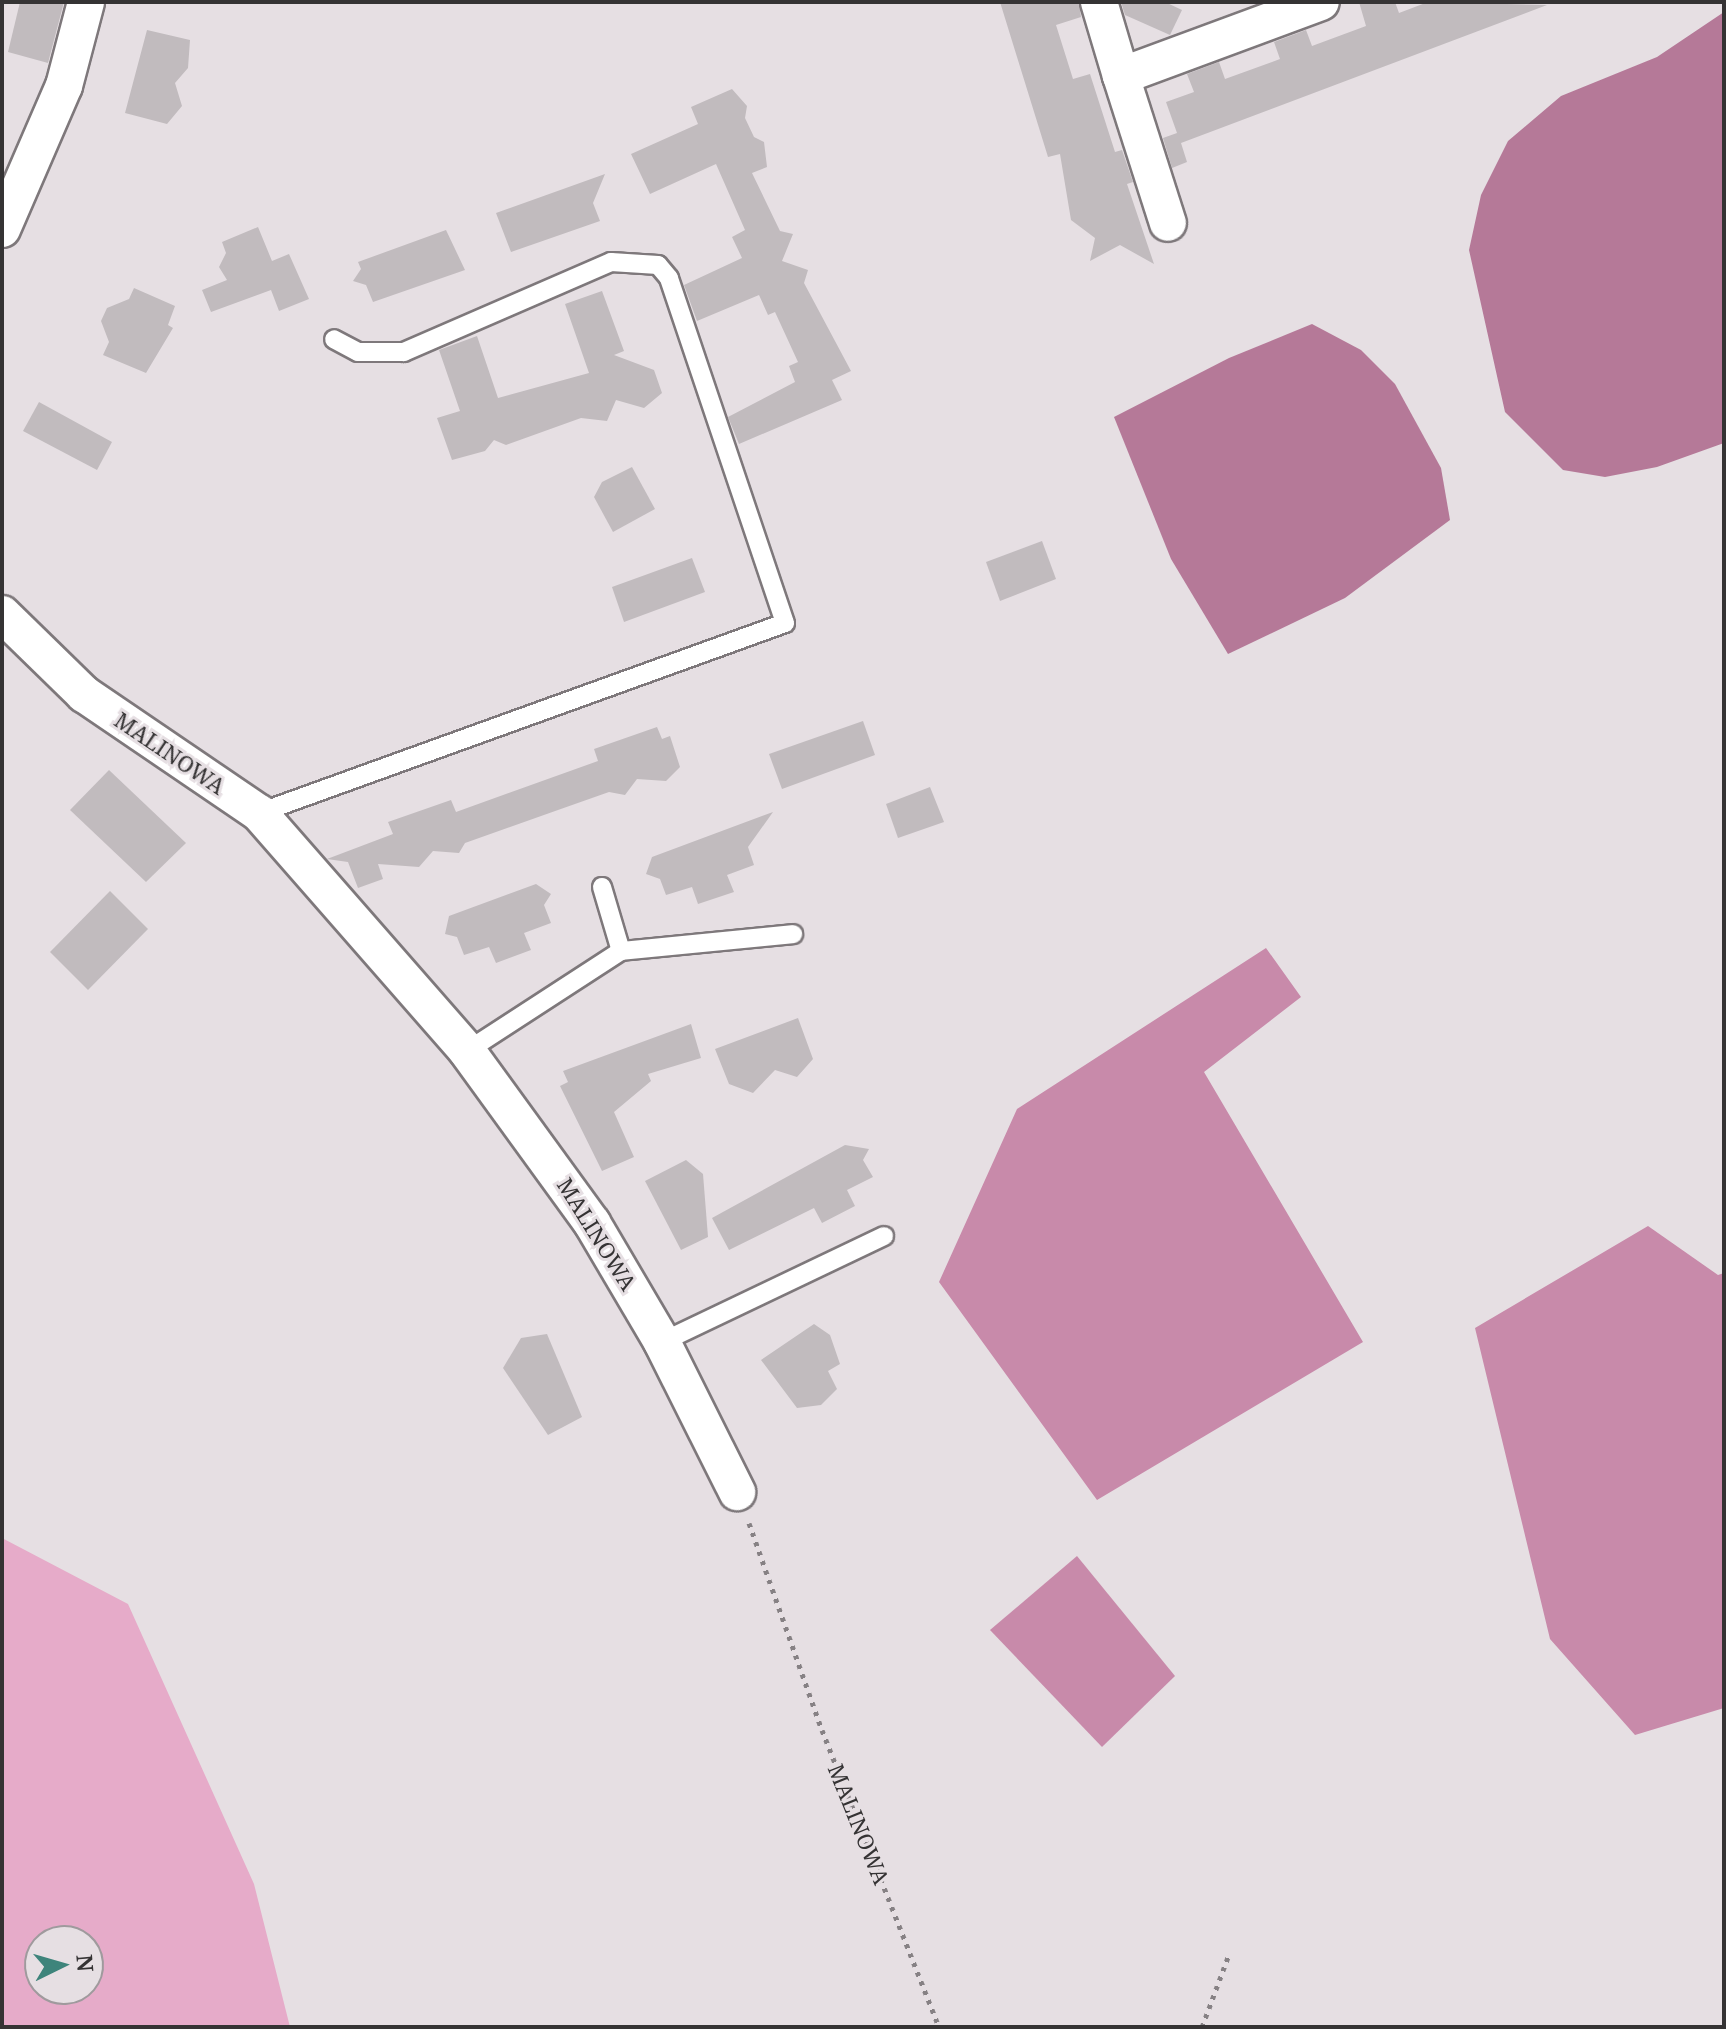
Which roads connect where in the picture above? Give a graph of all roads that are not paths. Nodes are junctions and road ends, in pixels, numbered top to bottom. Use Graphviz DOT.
graph roads {
  1 [pos="86,2"];
  2 [pos="1099,2"];
  3 [pos="1321,2"];
  4 [pos="1121,76"];
  5 [pos="1168,223"];
  6 [pos="2,229"];
  7 [pos="334,339"];
  8 [pos="2,614"];
  9 [pos="259,813"];
  10 [pos="602,887"];
  11 [pos="793,934"];
  12 [pos="621,951"];
  13 [pos="467,1051"];
  14 [pos="884,1236"];
  15 [pos="662,1342"];
  16 [pos="737,1492"];
  1 -- 6 [label="street"];
  2 -- 4 [label="street"];
  3 -- 4 [label="street"];
  4 -- 5 [label="street"];
  7 -- 9 [label="lane"];
  8 -- 9 [label="street, MALINOWA"];
  9 -- 13 [label="street, MALINOWA"];
  10 -- 12 [label="lane"];
  11 -- 12 [label="lane"];
  12 -- 13 [label="lane"];
  13 -- 15 [label="street, MALINOWA"];
  14 -- 15 [label="lane"];
  15 -- 16 [label="street, MALINOWA"];
}
